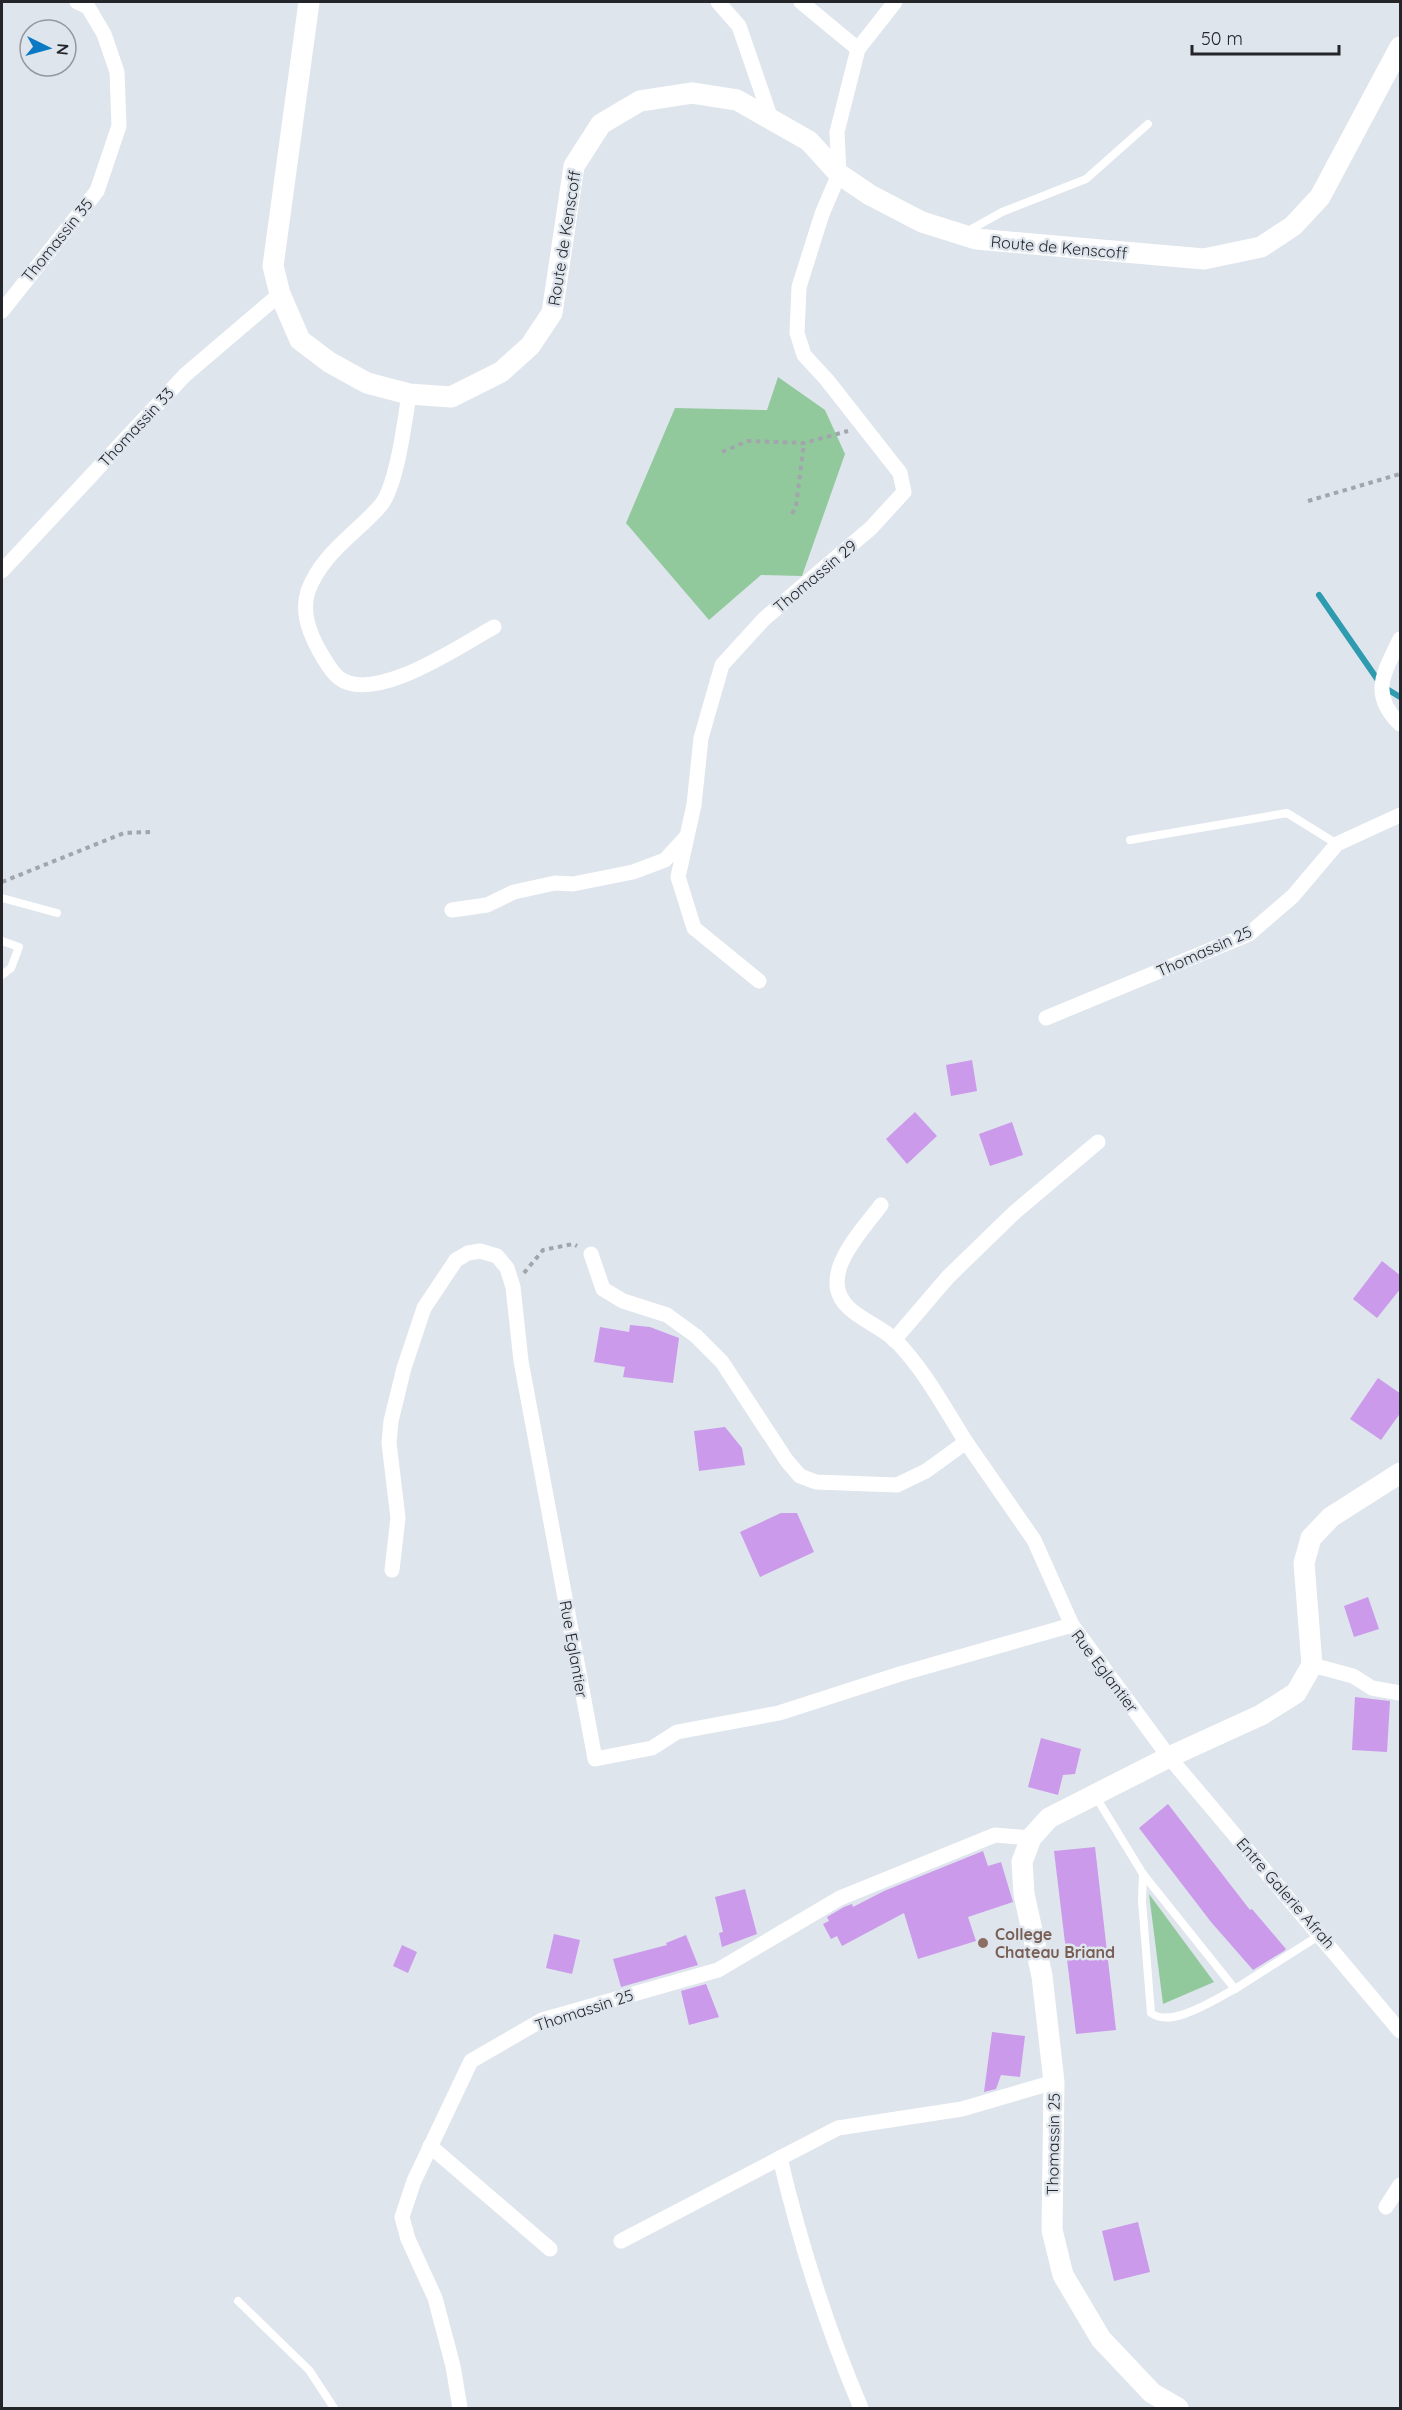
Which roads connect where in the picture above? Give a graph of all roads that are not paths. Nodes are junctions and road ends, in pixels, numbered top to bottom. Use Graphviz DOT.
graph roads {
  1 [pos="77,2"];
  2 [pos="309,2"];
  3 [pos="718,2"];
  4 [pos="801,2"];
  5 [pos="895,2"];
  6 [pos="1401,47"];
  7 [pos="858,49"];
  8 [pos="771,119"];
  9 [pos="1148,124"];
  10 [pos="839,174"];
  11 [pos="961,235"];
  12 [pos="280,294"];
  13 [pos="2,311"];
  14 [pos="409,394"];
  15 [pos="2,571"];
  16 [pos="494,627"];
  17 [pos="1401,639"];
  18 [pos="1401,724"];
  19 [pos="1401,816"];
  20 [pos="688,835"];
  21 [pos="1130,840"];
  22 [pos="1337,844"];
  23 [pos="2,898"];
  24 [pos="452,909"];
  25 [pos="57,913"];
  26 [pos="2,941"];
  27 [pos="2,975"];
  28 [pos="759,981"];
  29 [pos="1046,1018"];
  30 [pos="1098,1142"];
  31 [pos="881,1205"];
  32 [pos="591,1254"];
  33 [pos="894,1340"];
  34 [pos="966,1442"];
  35 [pos="1401,1473"];
  36 [pos="392,1570"];
  37 [pos="1072,1625"];
  38 [pos="1312,1665"];
  39 [pos="1401,1693"];
  40 [pos="1169,1757"];
  41 [pos="1095,1796"];
  42 [pos="1031,1838"];
  43 [pos="1143,1874"];
  44 [pos="1322,1935"];
  45 [pos="1234,1989"];
  46 [pos="1400,2027"];
  47 [pos="1054,2082"];
  48 [pos="430,2146"];
  49 [pos="780,2158"];
  50 [pos="1401,2185"];
  51 [pos="1386,2207"];
  52 [pos="621,2241"];
  53 [pos="550,2249"];
  54 [pos="238,2301"];
  55 [pos="334,2409"];
  56 [pos="460,2409"];
  57 [pos="861,2409"];
  58 [pos="1178,2409"];
  1 -- 13 [label="street, Thomassin 35"];
  2 -- 12 [label="main road, Route de Kenscoff"];
  3 -- 8 [label="street"];
  4 -- 7 [label="street"];
  5 -- 7 [label="street"];
  6 -- 11 [label="main road, Route de Kenscoff"];
  7 -- 10 [label="street"];
  8 -- 10 [label="main road, Route de Kenscoff"];
  8 -- 14 [label="main road, Route de Kenscoff"];
  9 -- 11 [label="lane"];
  10 -- 11 [label="main road, Route de Kenscoff"];
  10 -- 20 [label="street, Thomassin 29"];
  12 -- 14 [label="main road, Route de Kenscoff"];
  12 -- 15 [label="street, Thomassin 33"];
  14 -- 16 [label="street"];
  17 -- 18 [label="street"];
  19 -- 22 [label="street, Thomassin 25"];
  20 -- 24 [label="street"];
  20 -- 28 [label="street, Thomassin 29"];
  21 -- 22 [label="lane"];
  22 -- 29 [label="street, Thomassin 25"];
  23 -- 25 [label="lane"];
  26 -- 27 [label="lane"];
  30 -- 33 [label="street"];
  31 -- 33 [label="street"];
  32 -- 34 [label="street"];
  33 -- 34 [label="street"];
  34 -- 37 [label="street"];
  35 -- 38 [label="main road"];
  36 -- 37 [label="street, Rue Eglantier"];
  37 -- 40 [label="street, Rue Eglantier"];
  38 -- 39 [label="street"];
  38 -- 40 [label="main road, Thomassin 25"];
  40 -- 41 [label="main road, Thomassin 25"];
  40 -- 44 [label="street, Entre Galerie Afrah"];
  41 -- 42 [label="main road, Thomassin 25"];
  41 -- 43 [label="lane"];
  42 -- 47 [label="main road, Thomassin 25"];
  42 -- 48 [label="street, Thomassin 25"];
  43 -- 45 [label="lane"];
  43 -- 45 [label="lane"];
  44 -- 45 [label="lane"];
  44 -- 46 [label="street, Entre Galerie Afrah"];
  47 -- 49 [label="street"];
  47 -- 58 [label="main road, Thomassin 25"];
  48 -- 53 [label="street"];
  48 -- 56 [label="street"];
  49 -- 52 [label="street"];
  49 -- 57 [label="street"];
  50 -- 51 [label="street"];
  54 -- 55 [label="lane"];
}
